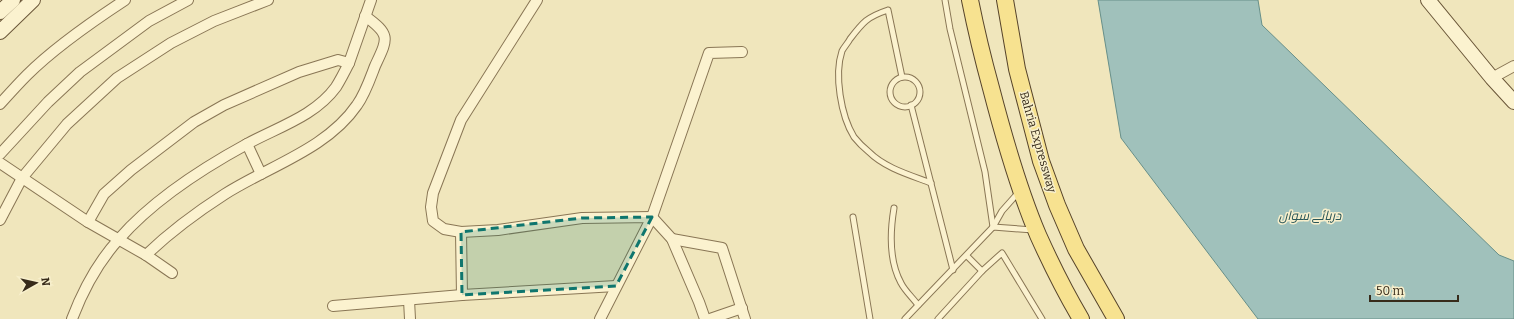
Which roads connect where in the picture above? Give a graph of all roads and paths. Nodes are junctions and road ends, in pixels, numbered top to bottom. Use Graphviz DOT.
graph roads {
  1 [pos="13,0"];
  2 [pos="33,0"];
  3 [pos="125,0"];
  4 [pos="188,0"];
  5 [pos="268,0"];
  6 [pos="371,0"];
  7 [pos="537,0"];
  8 [pos="945,0"];
  9 [pos="970,0"];
  10 [pos="1005,0"];
  11 [pos="1428,0"];
  12 [pos="0,12"];
  13 [pos="365,16"];
  14 [pos="0,32"];
  15 [pos="742,52"];
  16 [pos="349,63"];
  17 [pos="1514,66"];
  18 [pos="902,77"];
  19 [pos="1492,78"];
  20 [pos="1514,102"];
  21 [pos="0,104"];
  22 [pos="911,105"];
  23 [pos="247,144"];
  24 [pos="0,154"];
  25 [pos="0,163"];
  26 [pos="261,174"];
  27 [pos="22,178"];
  28 [pos="931,183"];
  29 [pos="1021,190"];
  30 [pos="894,208"];
  31 [pos="652,217"];
  32 [pos="853,217"];
  33 [pos="0,220"];
  34 [pos="88,222"];
  35 [pos="993,228"];
  36 [pos="1036,230"];
  37 [pos="460,232"];
  38 [pos="119,239"];
  39 [pos="672,240"];
  40 [pos="146,255"];
  41 [pos="967,256"];
  42 [pos="953,270"];
  43 [pos="982,271"];
  44 [pos="172,273"];
  45 [pos="616,286"];
  46 [pos="462,295"];
  47 [pos="409,300"];
  48 [pos="918,305"];
  49 [pos="333,306"];
  50 [pos="742,308"];
  51 [pos="72,319"];
  52 [pos="410,319"];
  53 [pos="600,319"];
  54 [pos="705,319"];
  55 [pos="710,319"];
  56 [pos="745,319"];
  57 [pos="870,319"];
  58 [pos="905,319"];
  59 [pos="938,319"];
  60 [pos="1042,319"];
  61 [pos="1081,319"];
  62 [pos="1116,319"];
  1 -- 12 [label="main road"];
  2 -- 14 [label="main road"];
  3 -- 21 [label="street"];
  4 -- 24 [label="street"];
  5 -- 27 [label="street"];
  6 -- 13 [label="street"];
  7 -- 37 [label="street"];
  8 -- 35 [label="lane"];
  9 -- 29 [label="main road"];
  10 -- 62 [label="main road, Bahria Expressway"];
  11 -- 19 [label="main road"];
  13 -- 16 [label="street"];
  13 -- 26 [label="street"];
  15 -- 31 [label="street"];
  16 -- 23 [label="street"];
  16 -- 34 [label="street"];
  17 -- 19 [label="street"];
  18 -- 22 [label="lane"];
  18 -- 22 [label="lane"];
  18 -- 28 [label="lane"];
  19 -- 20 [label="main road"];
  22 -- 28 [label="lane"];
  23 -- 26 [label="street"];
  23 -- 38 [label="street"];
  25 -- 27 [label="street"];
  26 -- 40 [label="street"];
  27 -- 33 [label="street"];
  27 -- 34 [label="street"];
  28 -- 42 [label="lane"];
  29 -- 35 [label="lane"];
  29 -- 36 [label="main road"];
  30 -- 48 [label="lane"];
  31 -- 37 [label="street"];
  31 -- 39 [label="street"];
  31 -- 45 [label="street"];
  32 -- 57 [label="lane"];
  34 -- 38 [label="street"];
  35 -- 36 [label="lane"];
  35 -- 41 [label="lane"];
  36 -- 61 [label="main road"];
  37 -- 46 [label="street"];
  38 -- 40 [label="street"];
  38 -- 51 [label="street"];
  39 -- 50 [label="street"];
  39 -- 54 [label="street"];
  40 -- 44 [label="street"];
  41 -- 42 [label="lane"];
  41 -- 43 [label="lane"];
  42 -- 48 [label="lane"];
  43 -- 59 [label="lane"];
  43 -- 60 [label="lane"];
  45 -- 46 [label="street"];
  45 -- 53 [label="street"];
  46 -- 47 [label="street"];
  47 -- 49 [label="street"];
  47 -- 52 [label="street"];
  48 -- 58 [label="lane"];
  50 -- 55 [label="street"];
  50 -- 56 [label="street"];
}
